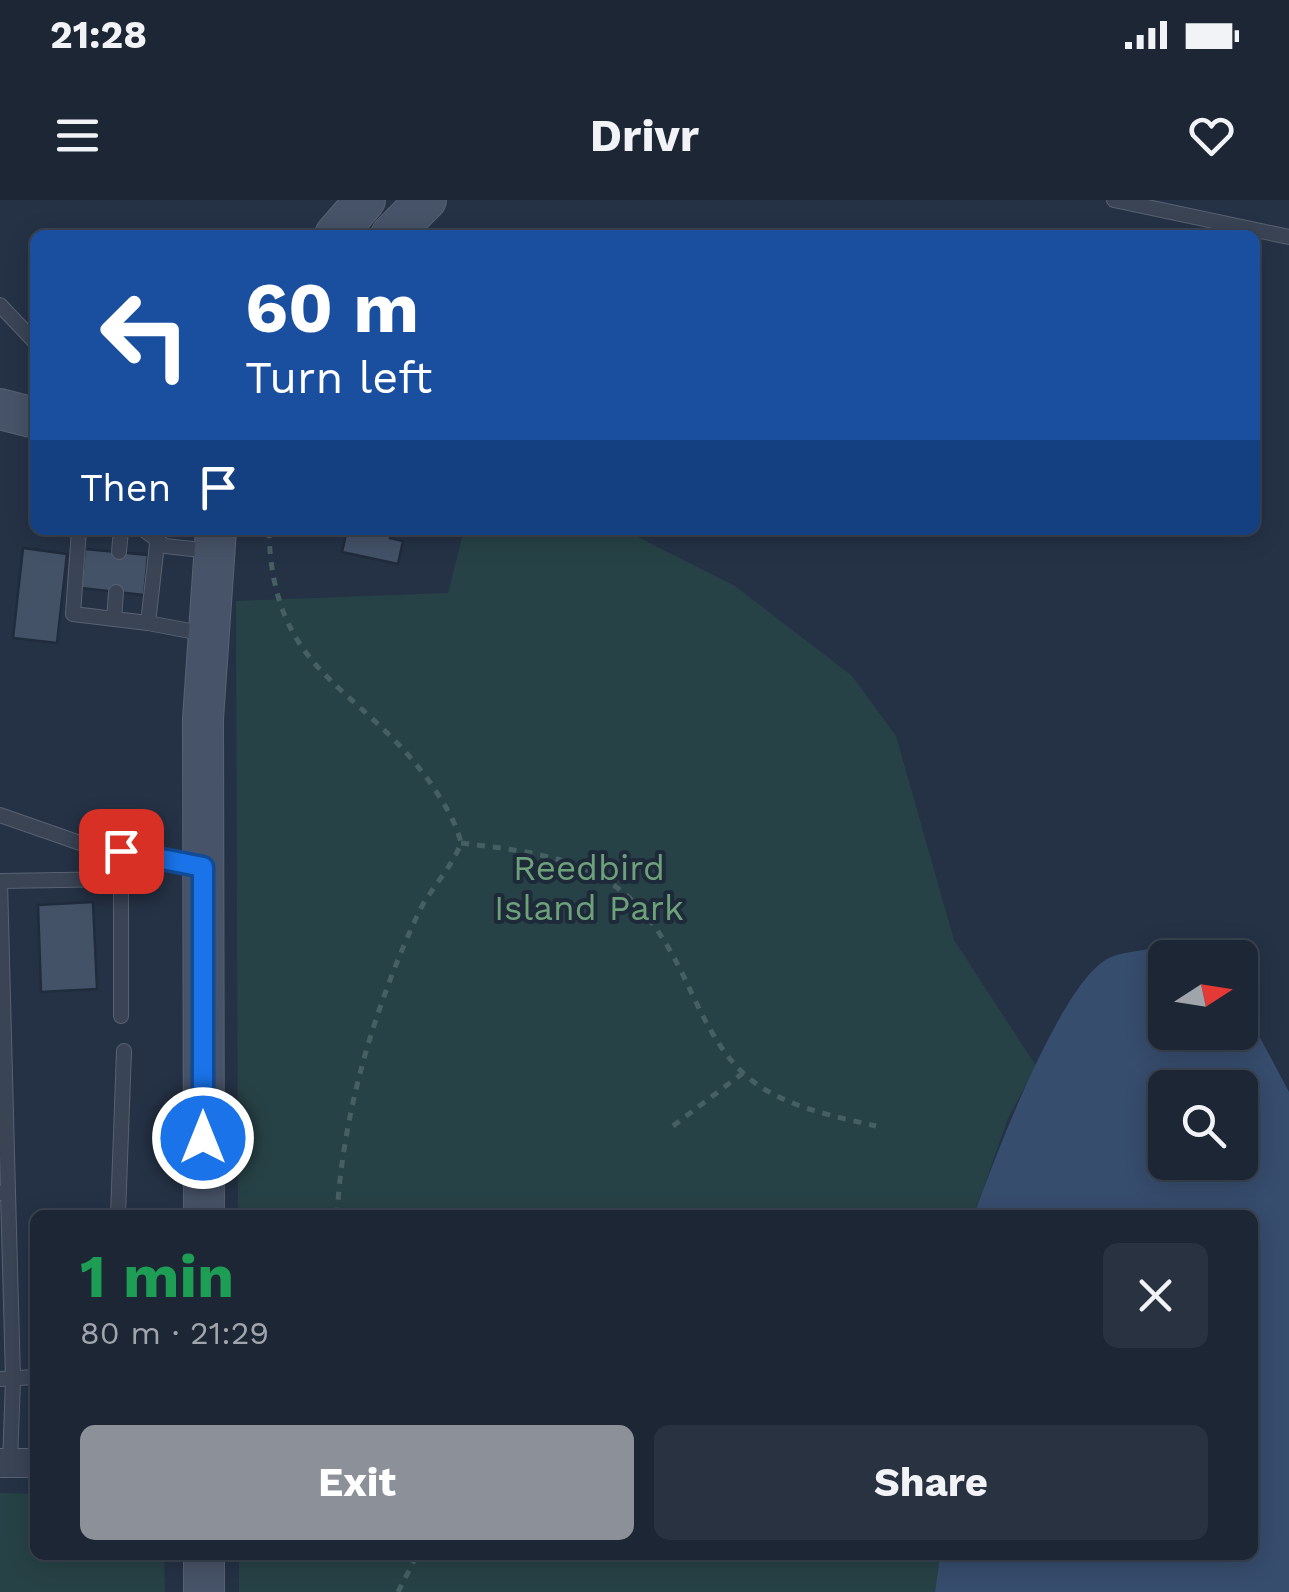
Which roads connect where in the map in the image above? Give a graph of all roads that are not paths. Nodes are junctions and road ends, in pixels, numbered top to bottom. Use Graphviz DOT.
graph roads {
  1 [pos="365,200"];
  2 [pos="426,200"];
  3 [pos="1114,200"];
  4 [pos="339,230"];
  5 [pos="396,230"];
  6 [pos="1256,230"];
  7 [pos="1260,231"];
  8 [pos="1289,237"];
  9 [pos="0,305"];
  10 [pos="30,337"];
  11 [pos="0,409"];
  12 [pos="30,417"];
  13 [pos="79,535"];
  14 [pos="121,535"];
  15 [pos="149,535"];
  16 [pos="214,540"];
  17 [pos="158,544"];
  18 [pos="119,552"];
  19 [pos="116,592"];
  20 [pos="114,619"];
  21 [pos="148,622"];
  22 [pos="206,634"];
  23 [pos="0,814"];
  24 [pos="121,851"];
  25 [pos="203,867"];
  26 [pos="121,880"];
  27 [pos="0,881"];
  28 [pos="121,1016"];
  29 [pos="124,1050"];
  30 [pos="4,1192"];
  31 [pos="118,1210"];
  32 [pos="204,1210"];
  33 [pos="6,1379"];
  34 [pos="15,1463"];
  35 [pos="204,1560"];
  36 [pos="204,1592"];
  1 -- 4 [label="main road"];
  2 -- 5 [label="main road"];
  3 -- 6 [label="lane"];
  7 -- 8 [label="lane"];
  9 -- 10 [label="lane"];
  11 -- 12 [label="main road"];
  13 -- 20 [label="lane"];
  14 -- 18 [label="lane"];
  15 -- 17 [label="lane"];
  16 -- 17 [label="lane"];
  16 -- 22 [label="main road"];
  17 -- 21 [label="lane"];
  19 -- 20 [label="lane"];
  20 -- 21 [label="lane"];
  21 -- 22 [label="lane"];
  22 -- 25 [label="main road"];
  23 -- 24 [label="lane"];
  24 -- 25 [label="lane"];
  24 -- 26 [label="lane"];
  25 -- 32 [label="main road"];
  26 -- 27 [label="lane"];
  26 -- 28 [label="lane"];
  27 -- 30 [label="lane"];
  29 -- 31 [label="lane"];
  30 -- 33 [label="lane"];
  33 -- 34 [label="lane"];
  35 -- 36 [label="main road"];
}
